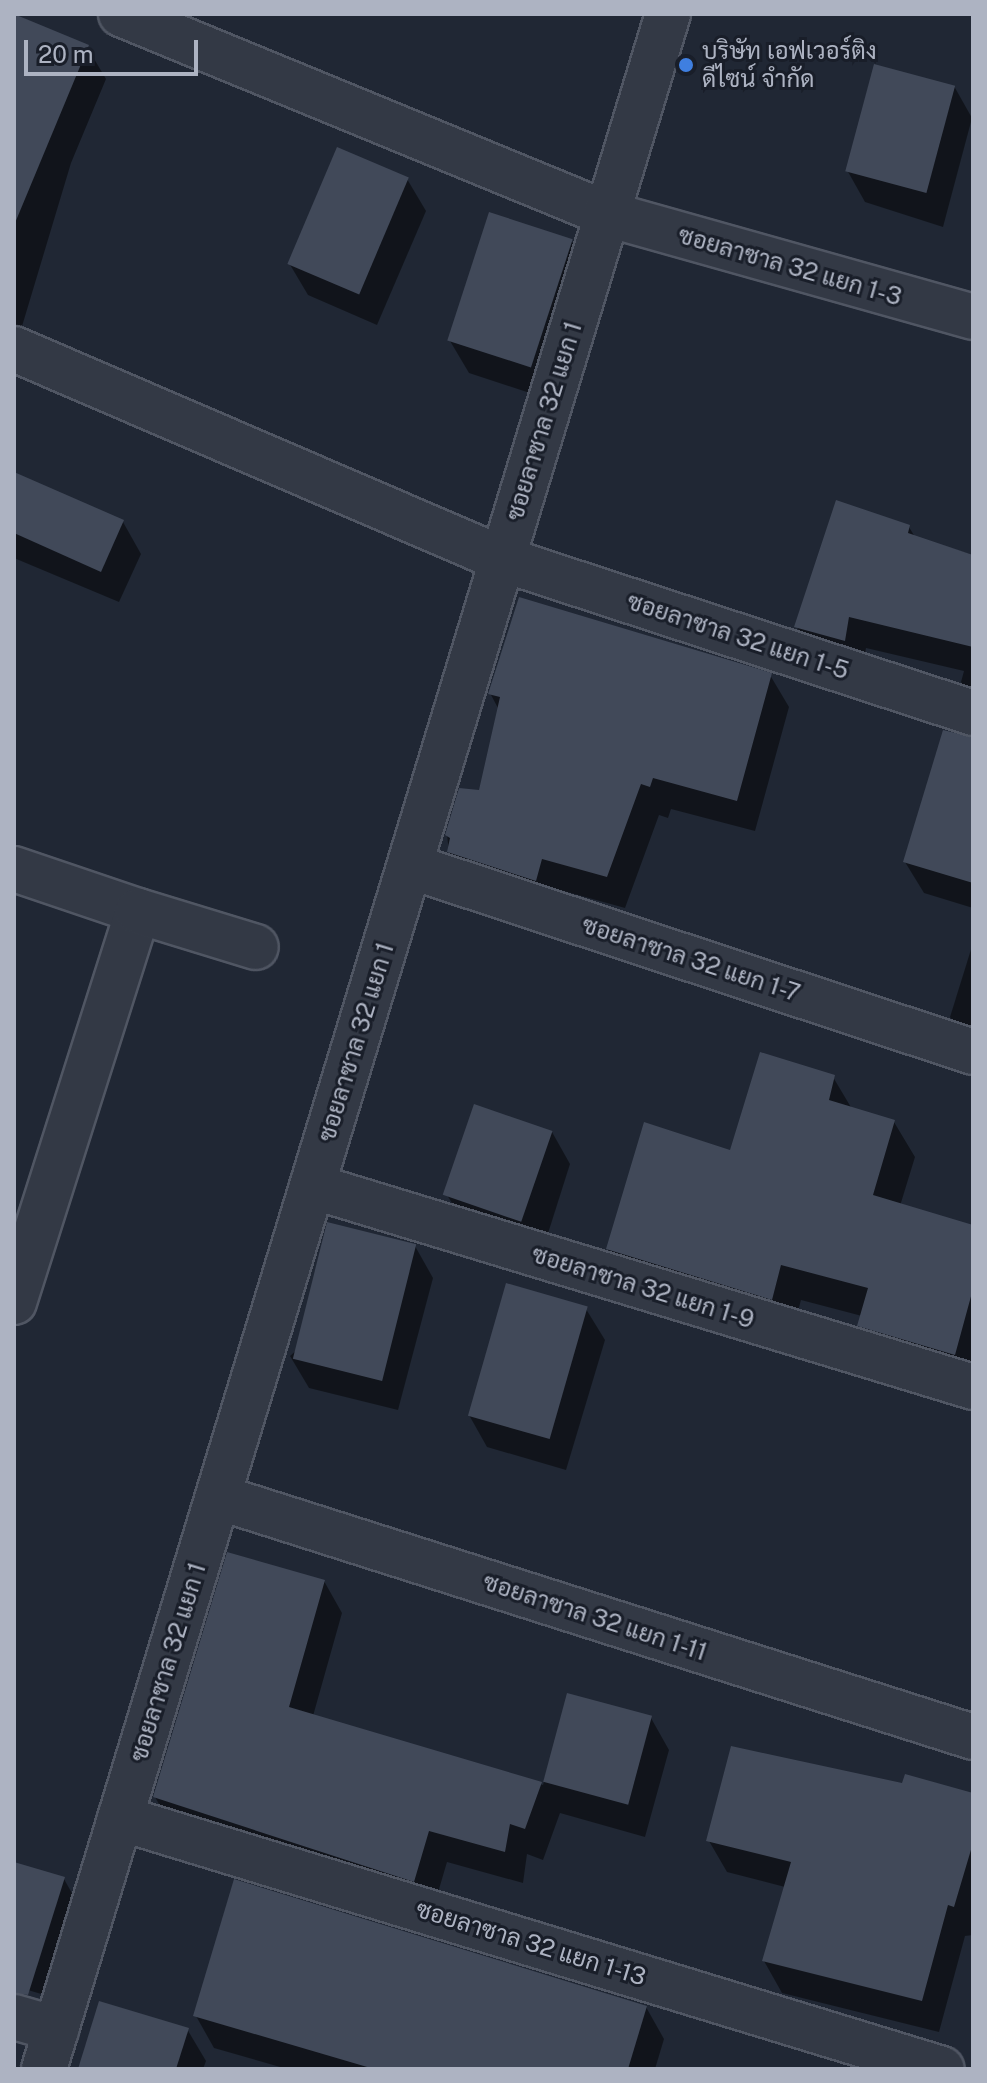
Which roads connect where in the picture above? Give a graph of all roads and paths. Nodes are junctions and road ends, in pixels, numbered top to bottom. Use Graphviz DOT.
graph roads {
  1 [pos="121,14"];
  2 [pos="668,14"];
  3 [pos="607,214"];
  4 [pos="973,317"];
  5 [pos="14,349"];
  6 [pos="502,559"];
  7 [pos="973,713"];
  8 [pos="410,866"];
  9 [pos="14,869"];
  10 [pos="138,911"];
  11 [pos="256,947"];
  12 [pos="973,1052"];
  13 [pos="312,1186"];
  14 [pos="14,1302"];
  15 [pos="973,1387"];
  16 [pos="218,1497"];
  17 [pos="973,1737"];
  18 [pos="120,1818"];
  19 [pos="14,2017"];
  20 [pos="50,2049"];
  21 [pos="942,2069"];
  1 -- 3 [label="street, ซอยลาซาล 32 แยก 1-3"];
  2 -- 3 [label="street, ซอยลาซาล 32 แยก 1"];
  3 -- 4 [label="street, ซอยลาซาล 32 แยก 1-3"];
  3 -- 6 [label="street, ซอยลาซาล 32 แยก 1"];
  5 -- 6 [label="street, ซอยลาซาล 32 แยก 1-5"];
  6 -- 7 [label="street, ซอยลาซาล 32 แยก 1-5"];
  6 -- 8 [label="street, ซอยลาซาล 32 แยก 1"];
  8 -- 12 [label="street, ซอยลาซาล 32 แยก 1-7"];
  8 -- 13 [label="street, ซอยลาซาล 32 แยก 1"];
  9 -- 10 [label="street"];
  10 -- 11 [label="street"];
  10 -- 14 [label="street"];
  13 -- 15 [label="street, ซอยลาซาล 32 แยก 1-9"];
  13 -- 16 [label="street, ซอยลาซาล 32 แยก 1"];
  16 -- 17 [label="street, ซอยลาซาล 32 แยก 1-11"];
  16 -- 18 [label="street, ซอยลาซาล 32 แยก 1"];
  18 -- 20 [label="street, ซอยลาซาล 32 แยก 1"];
  18 -- 21 [label="street, ซอยลาซาล 32 แยก 1-13"];
  19 -- 20 [label="street"];
}
